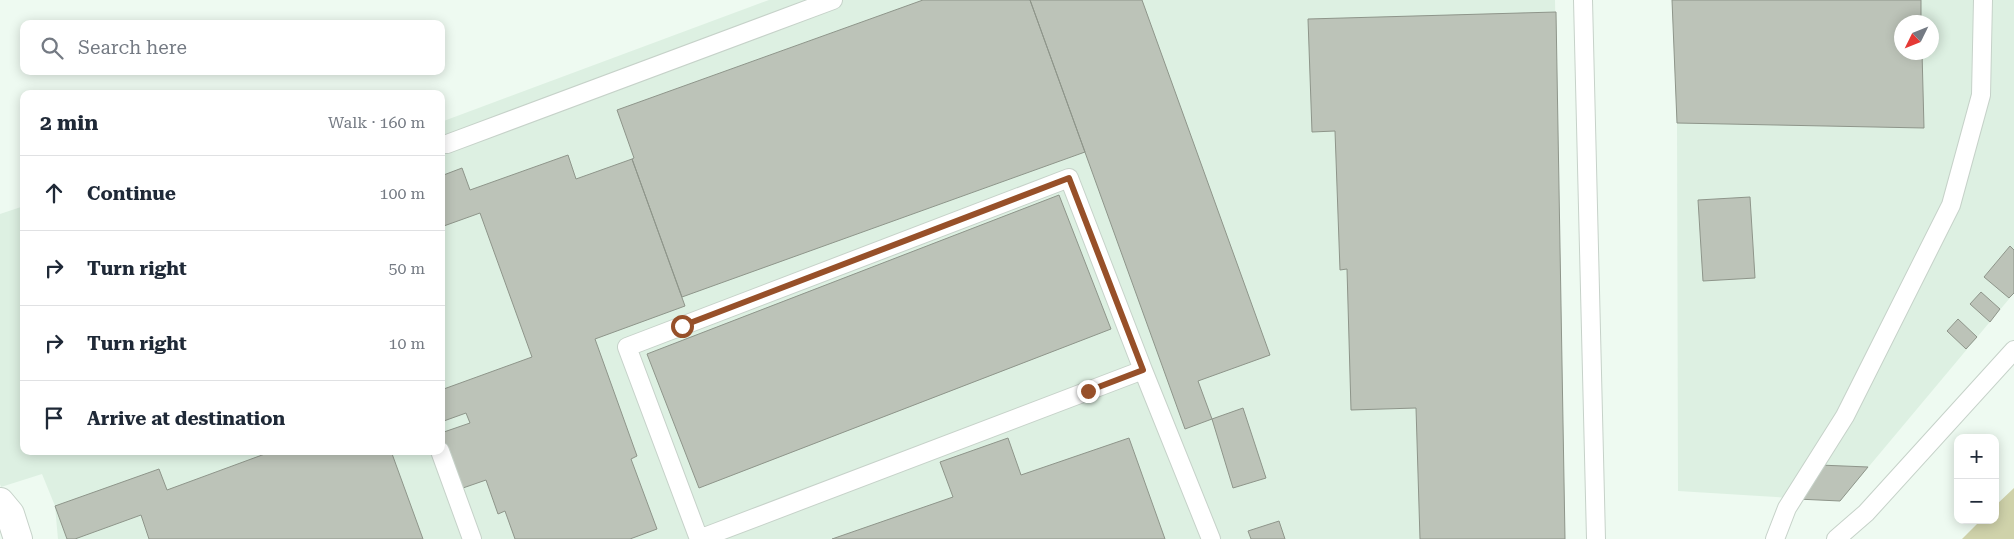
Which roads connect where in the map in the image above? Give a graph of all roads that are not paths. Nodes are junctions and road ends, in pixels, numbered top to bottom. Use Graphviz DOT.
graph roads {
  1 [pos="833,0"];
  2 [pos="1583,0"];
  3 [pos="1983,0"];
  4 [pos="447,144"];
  5 [pos="2014,350"];
  6 [pos="1143,370"];
  7 [pos="441,455"];
  8 [pos="0,502"];
  9 [pos="18,539"];
  10 [pos="472,539"];
  11 [pos="699,539"];
  12 [pos="1211,539"];
  13 [pos="1596,539"];
  14 [pos="1775,539"];
  15 [pos="1836,539"];
  1 -- 4 [label="lane"];
  2 -- 13 [label="lane"];
  3 -- 14 [label="lane"];
  5 -- 15 [label="lane"];
  6 -- 11 [label="lane"];
  6 -- 11 [label="lane"];
  6 -- 12 [label="lane"];
  7 -- 10 [label="lane"];
  8 -- 9 [label="street"];
}
